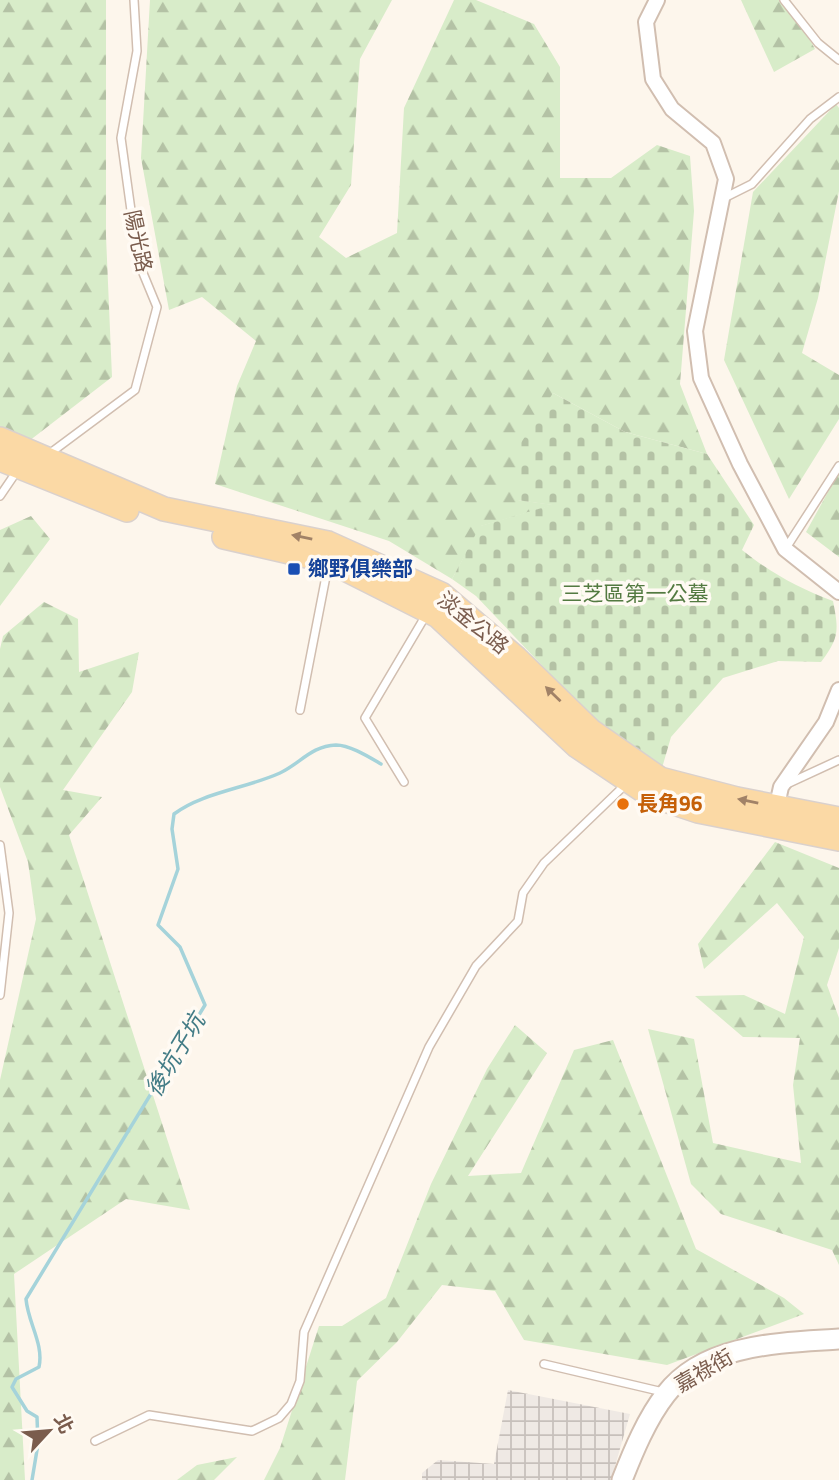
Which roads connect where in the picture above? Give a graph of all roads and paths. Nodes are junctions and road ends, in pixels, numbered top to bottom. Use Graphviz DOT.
graph roads {
  1 [pos="134,0"];
  2 [pos="657,0"];
  3 [pos="785,0"];
  4 [pos="839,60"];
  5 [pos="839,97"];
  6 [pos="722,199"];
  7 [pos="0,439"];
  8 [pos="43,459"];
  9 [pos="10,463"];
  10 [pos="839,466"];
  11 [pos="0,495"];
  12 [pos="785,548"];
  13 [pos="329,561"];
  14 [pos="839,592"];
  15 [pos="428,611"];
  16 [pos="485,645"];
  17 [pos="839,690"];
  18 [pos="300,710"];
  19 [pos="839,760"];
  20 [pos="630,781"];
  21 [pos="404,782"];
  22 [pos="776,806"];
  23 [pos="839,819"];
  24 [pos="839,839"];
  25 [pos="0,845"];
  26 [pos="0,995"];
  27 [pos="839,1339"];
  28 [pos="544,1364"];
  29 [pos="666,1393"];
  30 [pos="95,1441"];
  31 [pos="622,1480"];
  1 -- 8 [label="lane, 陽光路"];
  2 -- 6 [label="street"];
  3 -- 4 [label="lane"];
  5 -- 6 [label="lane"];
  6 -- 12 [label="street"];
  7 -- 8 [label="main road, 淡金公路"];
  8 -- 9 [label="lane, 陽光路"];
  16 -- 8 [label="main road, 淡金公路, one-way"];
  9 -- 11 [label="lane"];
  9 -- 13 [label="main road, 淡金公路"];
  10 -- 12 [label="lane"];
  12 -- 14 [label="street"];
  13 -- 15 [label="main road, 淡金公路"];
  13 -- 18 [label="lane"];
  15 -- 16 [label="main road, 淡金公路"];
  15 -- 21 [label="lane"];
  16 -- 20 [label="main road, 淡金公路"];
  22 -- 16 [label="main road, 淡金公路, one-way"];
  17 -- 22 [label="street"];
  19 -- 22 [label="lane"];
  20 -- 22 [label="main road, 淡金公路"];
  20 -- 30 [label="lane"];
  22 -- 23 [label="main road, 淡金公路"];
  22 -- 24 [label="main road, 淡金公路"];
  25 -- 26 [label="lane"];
  27 -- 29 [label="street, 嘉祿街"];
  28 -- 29 [label="lane"];
  29 -- 31 [label="street, 嘉祿街"];
}
